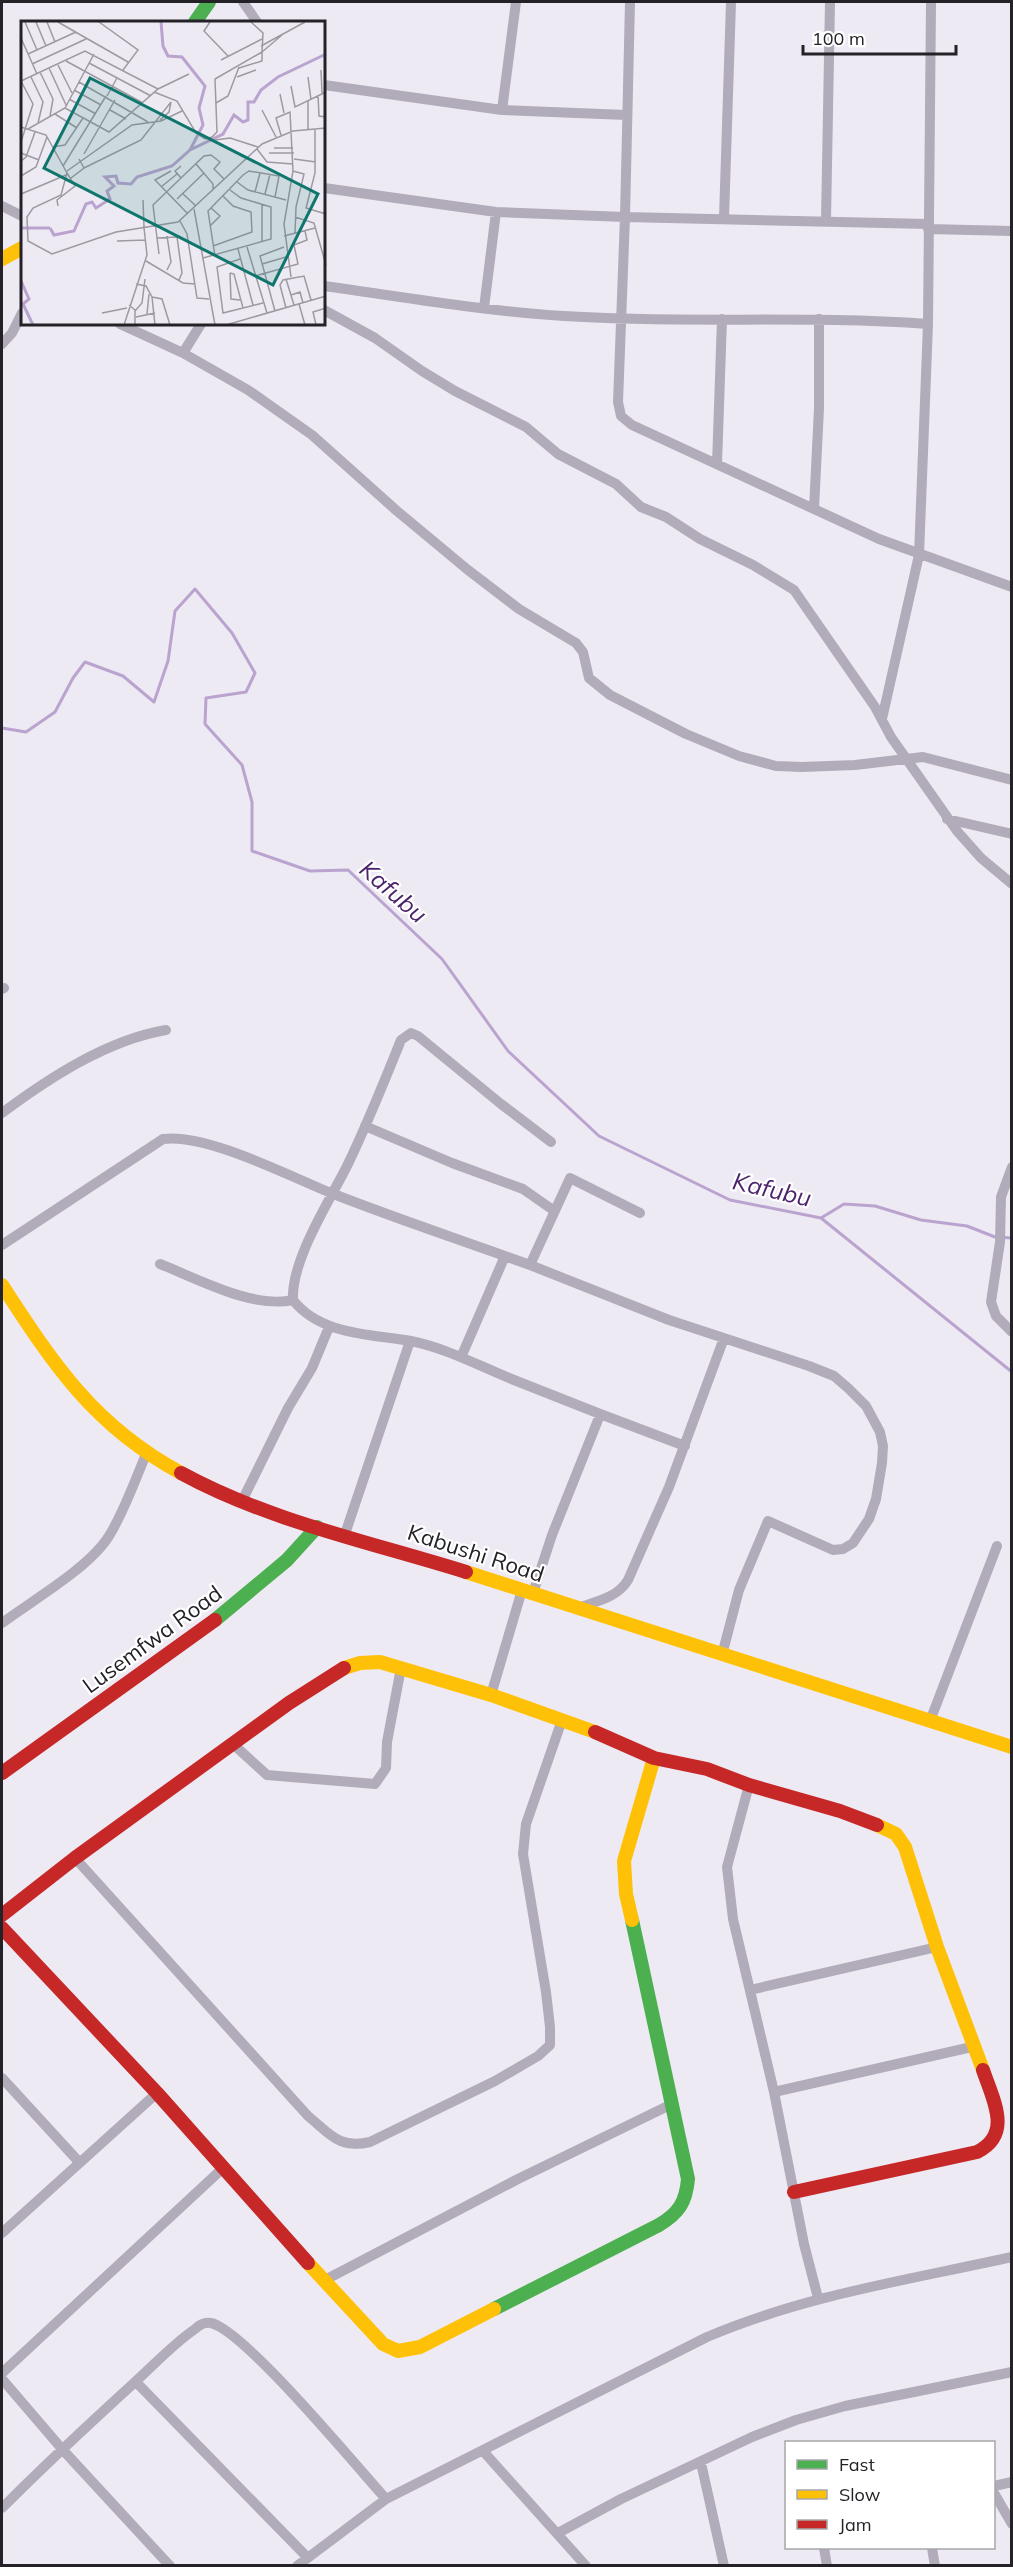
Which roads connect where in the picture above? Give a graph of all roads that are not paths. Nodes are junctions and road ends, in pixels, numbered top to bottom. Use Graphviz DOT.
graph roads {
  1 [pos="209,2"];
  2 [pos="243,2"];
  3 [pos="516,2"];
  4 [pos="630,2"];
  5 [pos="731,2"];
  6 [pos="830,2"];
  7 [pos="931,2"];
  8 [pos="196,21"];
  9 [pos="256,21"];
  10 [pos="326,86"];
  11 [pos="502,110"];
  12 [pos="626,115"];
  13 [pos="326,188"];
  14 [pos="2,206"];
  15 [pos="496,212"];
  16 [pos="21,216"];
  17 [pos="625,218"];
  18 [pos="724,218"];
  19 [pos="826,220"];
  20 [pos="928,226"];
  21 [pos="1011,231"];
  22 [pos="21,249"];
  23 [pos="2,259"];
  24 [pos="326,286"];
  25 [pos="484,308"];
  26 [pos="326,311"];
  27 [pos="21,315"];
  28 [pos="621,317"];
  29 [pos="722,319"];
  30 [pos="819,319"];
  31 [pos="928,324"];
  32 [pos="124,326"];
  33 [pos="200,326"];
  34 [pos="2,344"];
  35 [pos="183,353"];
  36 [pos="717,464"];
  37 [pos="814,509"];
  38 [pos="919,555"];
  39 [pos="1011,587"];
  40 [pos="882,719"];
  41 [pos="905,758"];
  42 [pos="1011,780"];
  43 [pos="947,819"];
  44 [pos="1011,834"];
  45 [pos="1011,884"];
  46 [pos="166,1030"];
  47 [pos="2,1113"];
  48 [pos="365,1126"];
  49 [pos="550,1142"];
  50 [pos="1011,1167"];
  51 [pos="332,1193"];
  52 [pos="553,1210"];
  53 [pos="640,1213"];
  54 [pos="2,1245"];
  55 [pos="505,1256"];
  56 [pos="160,1264"];
  57 [pos="530,1265"];
  58 [pos="2,1285"];
  59 [pos="293,1300"];
  60 [pos="329,1327"];
  61 [pos="1011,1332"];
  62 [pos="724,1338"];
  63 [pos="410,1341"];
  64 [pos="462,1355"];
  65 [pos="600,1415"];
  66 [pos="685,1446"];
  67 [pos="147,1452"];
  68 [pos="242,1501"];
  69 [pos="317,1527"];
  70 [pos="345,1534"];
  71 [pos="997,1546"];
  72 [pos="527,1591"];
  73 [pos="578,1608"];
  74 [pos="2,1623"];
  75 [pos="722,1654"];
  76 [pos="401,1668"];
  77 [pos="491,1695"];
  78 [pos="562,1720"];
  79 [pos="930,1721"];
  80 [pos="233,1744"];
  81 [pos="1011,1747"];
  82 [pos="654,1758"];
  83 [pos="2,1773"];
  84 [pos="749,1785"];
  85 [pos="75,1858"];
  86 [pos="2,1915"];
  87 [pos="2,1928"];
  88 [pos="937,1947"];
  89 [pos="750,1990"];
  90 [pos="976,2046"];
  91 [pos="2,2078"];
  92 [pos="774,2092"];
  93 [pos="157,2093"];
  94 [pos="672,2104"];
  95 [pos="79,2162"];
  96 [pos="222,2169"];
  97 [pos="794,2192"];
  98 [pos="2,2233"];
  99 [pos="1011,2257"];
  100 [pos="325,2280"];
  101 [pos="818,2298"];
  102 [pos="1011,2372"];
  103 [pos="2,2373"];
  104 [pos="2,2379"];
  105 [pos="136,2382"];
  106 [pos="62,2449"];
  107 [pos="483,2451"];
  108 [pos="701,2463"];
  109 [pos="1011,2482"];
  110 [pos="995,2486"];
  111 [pos="995,2496"];
  112 [pos="386,2499"];
  113 [pos="2,2508"];
  114 [pos="1011,2524"];
  115 [pos="558,2533"];
  116 [pos="824,2549"];
  117 [pos="932,2549"];
  118 [pos="307,2557"];
  119 [pos="170,2565"];
  120 [pos="297,2565"];
  121 [pos="586,2565"];
  122 [pos="724,2565"];
  123 [pos="827,2565"];
  124 [pos="935,2565"];
  1 -- 8 [label="street"];
  2 -- 9 [label="street"];
  3 -- 11 [label="street"];
  4 -- 12 [label="street"];
  5 -- 18 [label="street"];
  6 -- 19 [label="street"];
  7 -- 20 [label="street"];
  10 -- 11 [label="street"];
  11 -- 12 [label="street"];
  12 -- 17 [label="street"];
  13 -- 15 [label="street"];
  14 -- 16 [label="street"];
  15 -- 17 [label="street"];
  15 -- 25 [label="street"];
  17 -- 18 [label="street"];
  17 -- 28 [label="street"];
  18 -- 19 [label="street"];
  19 -- 20 [label="street"];
  20 -- 21 [label="street"];
  20 -- 31 [label="street"];
  22 -- 23 [label="street"];
  24 -- 25 [label="street"];
  25 -- 28 [label="street"];
  26 -- 40 [label="street"];
  27 -- 34 [label="street"];
  28 -- 29 [label="street"];
  28 -- 36 [label="street"];
  29 -- 30 [label="street"];
  29 -- 36 [label="street"];
  30 -- 31 [label="street"];
  30 -- 37 [label="street"];
  31 -- 38 [label="street"];
  32 -- 35 [label="street"];
  33 -- 35 [label="street"];
  35 -- 41 [label="street"];
  36 -- 37 [label="street"];
  37 -- 38 [label="street"];
  38 -- 39 [label="street"];
  38 -- 40 [label="street"];
  40 -- 41 [label="street"];
  41 -- 42 [label="street"];
  41 -- 43 [label="street"];
  43 -- 44 [label="street"];
  43 -- 45 [label="street"];
  46 -- 47 [label="street"];
  48 -- 49 [label="street"];
  48 -- 51 [label="street"];
  48 -- 52 [label="street"];
  50 -- 61 [label="street"];
  51 -- 54 [label="street"];
  51 -- 55 [label="street"];
  51 -- 59 [label="street"];
  52 -- 53 [label="street"];
  52 -- 57 [label="street"];
  55 -- 57 [label="street"];
  55 -- 64 [label="street"];
  56 -- 59 [label="street"];
  57 -- 62 [label="street"];
  58 -- 67 [label="street, Kabushi Road"];
  59 -- 60 [label="street"];
  60 -- 63 [label="street"];
  60 -- 68 [label="street"];
  62 -- 66 [label="street"];
  62 -- 75 [label="street"];
  63 -- 64 [label="street"];
  63 -- 70 [label="street"];
  64 -- 65 [label="street"];
  65 -- 66 [label="street"];
  65 -- 72 [label="street"];
  66 -- 73 [label="street"];
  67 -- 68 [label="street, Kabushi Road"];
  67 -- 74 [label="street"];
  68 -- 69 [label="street, Kabushi Road"];
  69 -- 70 [label="street, Kabushi Road"];
  69 -- 83 [label="street, Lusemfwa Road"];
  70 -- 72 [label="street, Kabushi Road"];
  71 -- 79 [label="street"];
  72 -- 73 [label="street, Kabushi Road"];
  72 -- 77 [label="street"];
  73 -- 75 [label="street, Kabushi Road"];
  75 -- 79 [label="street, Kabushi Road"];
  76 -- 77 [label="street"];
  76 -- 80 [label="street"];
  76 -- 80 [label="street"];
  77 -- 78 [label="street"];
  78 -- 82 [label="street"];
  78 -- 85 [label="street"];
  79 -- 81 [label="street, Kabushi Road"];
  80 -- 85 [label="street"];
  82 -- 84 [label="street"];
  82 -- 94 [label="street"];
  84 -- 88 [label="street"];
  84 -- 89 [label="street"];
  85 -- 86 [label="street"];
  87 -- 93 [label="street"];
  88 -- 89 [label="street"];
  88 -- 90 [label="street"];
  89 -- 92 [label="street"];
  90 -- 92 [label="street"];
  90 -- 97 [label="street"];
  91 -- 95 [label="street"];
  92 -- 97 [label="street"];
  93 -- 95 [label="street"];
  93 -- 96 [label="street"];
  94 -- 100 [label="street"];
  94 -- 100 [label="street"];
  95 -- 98 [label="street"];
  96 -- 100 [label="street"];
  96 -- 103 [label="street"];
  97 -- 101 [label="street"];
  99 -- 101 [label="street"];
  101 -- 107 [label="street"];
  102 -- 108 [label="street"];
  104 -- 106 [label="street"];
  105 -- 106 [label="street"];
  105 -- 112 [label="street"];
  105 -- 118 [label="street"];
  106 -- 113 [label="street"];
  106 -- 119 [label="street"];
  107 -- 112 [label="street"];
  107 -- 115 [label="street"];
  108 -- 115 [label="street"];
  108 -- 122 [label="street"];
  109 -- 110 [label="street"];
  111 -- 114 [label="street"];
  112 -- 118 [label="street"];
  115 -- 121 [label="street"];
  116 -- 123 [label="street"];
  117 -- 124 [label="street"];
  118 -- 120 [label="street"];
}
